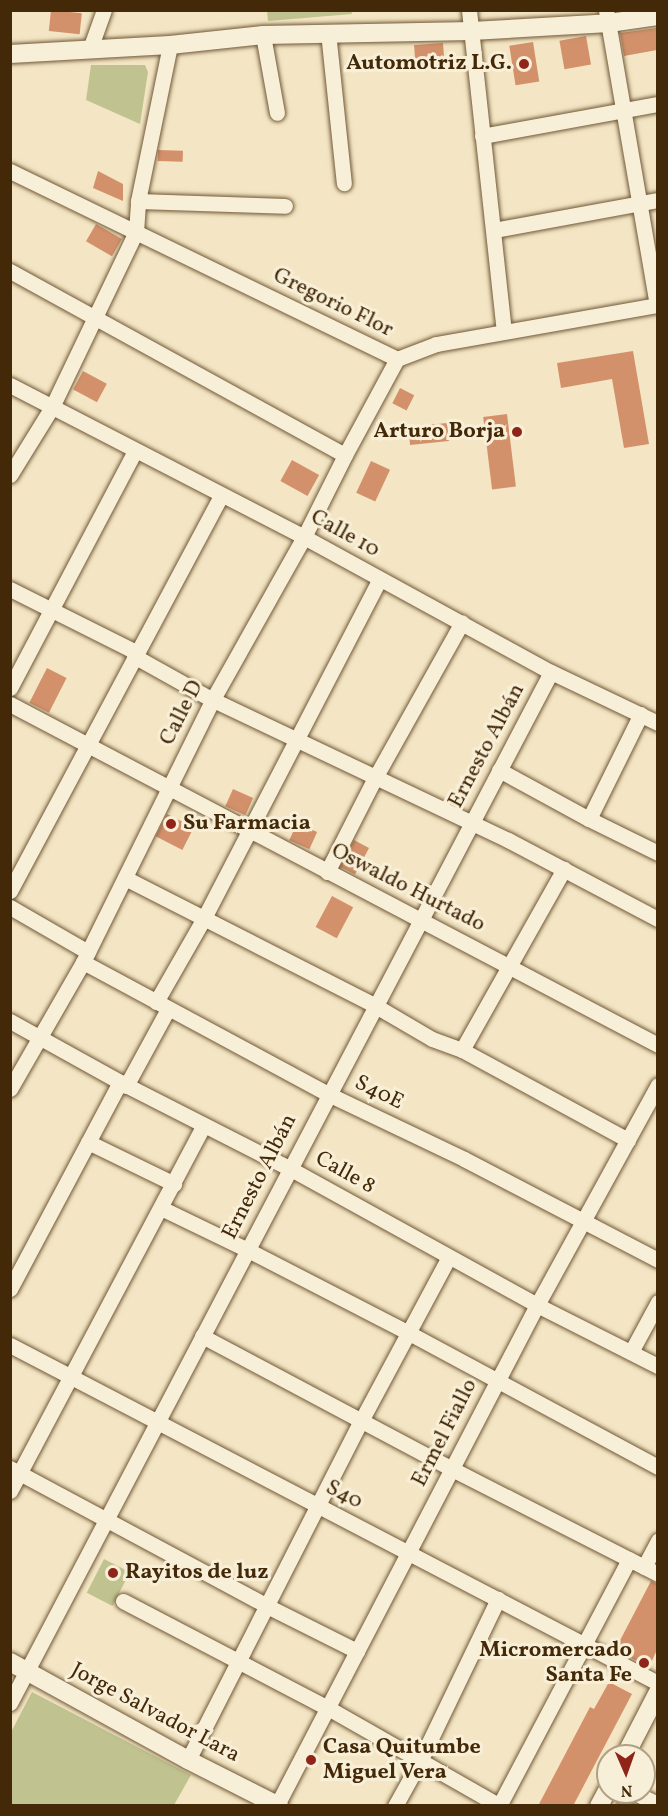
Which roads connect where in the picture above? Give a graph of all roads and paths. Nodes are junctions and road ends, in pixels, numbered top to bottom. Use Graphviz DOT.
graph roads {
  1 [pos="104,10"];
  2 [pos="469,10"];
  3 [pos="657,16"];
  4 [pos="608,17"];
  5 [pos="472,31"];
  6 [pos="328,32"];
  7 [pos="263,35"];
  8 [pos="170,45"];
  9 [pos="90,49"];
  10 [pos="10,54"];
  11 [pos="657,104"];
  12 [pos="622,111"];
  13 [pos="277,113"];
  14 [pos="482,136"];
  15 [pos="10,171"];
  16 [pos="344,183"];
  17 [pos="657,200"];
  18 [pos="138,201"];
  19 [pos="638,204"];
  20 [pos="285,206"];
  21 [pos="495,230"];
  22 [pos="136,232"];
  23 [pos="10,271"];
  24 [pos="657,305"];
  25 [pos="96,317"];
  26 [pos="504,331"];
  27 [pos="397,359"];
  28 [pos="10,385"];
  29 [pos="52,407"];
  30 [pos="135,451"];
  31 [pos="345,455"];
  32 [pos="10,475"];
  33 [pos="221,496"];
  34 [pos="304,537"];
  35 [pos="380,579"];
  36 [pos="10,589"];
  37 [pos="52,609"];
  38 [pos="462,622"];
  39 [pos="135,654"];
  40 [pos="551,672"];
  41 [pos="10,688"];
  42 [pos="213,699"];
  43 [pos="10,704"];
  44 [pos="641,714"];
  45 [pos="657,723"];
  46 [pos="296,740"];
  47 [pos="89,743"];
  48 [pos="499,770"];
  49 [pos="376,776"];
  50 [pos="169,787"];
  51 [pos="589,819"];
  52 [pos="472,824"];
  53 [pos="248,831"];
  54 [pos="657,853"];
  55 [pos="564,869"];
  56 [pos="327,872"];
  57 [pos="125,878"];
  58 [pos="10,891"];
  59 [pos="10,908"];
  60 [pos="420,918"];
  61 [pos="657,919"];
  62 [pos="203,920"];
  63 [pos="86,957"];
  64 [pos="509,965"];
  65 [pos="162,1005"];
  66 [pos="374,1005"];
  67 [pos="10,1020"];
  68 [pos="40,1035"];
  69 [pos="657,1045"];
  70 [pos="462,1050"];
  71 [pos="123,1084"];
  72 [pos="657,1085"];
  73 [pos="10,1089"];
  74 [pos="328,1094"];
  75 [pos="204,1125"];
  76 [pos="628,1140"];
  77 [pos="88,1142"];
  78 [pos="289,1168"];
  79 [pos="174,1184"];
  80 [pos="161,1208"];
  81 [pos="584,1222"];
  82 [pos="248,1250"];
  83 [pos="449,1257"];
  84 [pos="657,1260"];
  85 [pos="10,1289"];
  86 [pos="657,1302"];
  87 [pos="537,1305"];
  88 [pos="409,1333"];
  89 [pos="202,1336"];
  90 [pos="10,1345"];
  91 [pos="631,1352"];
  92 [pos="657,1366"];
  93 [pos="72,1377"];
  94 [pos="497,1381"];
  95 [pos="361,1420"];
  96 [pos="158,1422"];
  97 [pos="657,1467"];
  98 [pos="452,1469"];
  99 [pos="15,1470"];
  100 [pos="10,1491"];
  101 [pos="317,1507"];
  102 [pos="106,1521"];
  103 [pos="657,1540"];
  104 [pos="408,1554"];
  105 [pos="629,1559"];
  106 [pos="651,1571"];
  107 [pos="498,1599"];
  108 [pos="123,1601"];
  109 [pos="267,1606"];
  110 [pos="584,1646"];
  111 [pos="357,1651"];
  112 [pos="10,1662"];
  113 [pos="238,1662"];
  114 [pos="28,1672"];
  115 [pos="657,1683"];
  116 [pos="657,1692"];
  117 [pos="10,1703"];
  118 [pos="328,1708"];
  119 [pos="631,1744"];
  120 [pos="188,1760"];
  121 [pos="420,1761"];
  122 [pos="278,1805"];
  123 [pos="500,1805"];
  124 [pos="394,1806"];
  1 -- 9 [label="street"];
  2 -- 5 [label="street"];
  3 -- 4 [label="street"];
  4 -- 5 [label="street"];
  4 -- 12 [label="street"];
  5 -- 6 [label="street"];
  5 -- 14 [label="street"];
  6 -- 7 [label="street"];
  6 -- 16 [label="street"];
  7 -- 8 [label="street"];
  7 -- 13 [label="street"];
  8 -- 9 [label="street"];
  8 -- 18 [label="street"];
  9 -- 10 [label="street"];
  11 -- 12 [label="street"];
  12 -- 14 [label="street"];
  12 -- 19 [label="street"];
  14 -- 21 [label="street"];
  15 -- 22 [label="street, Gregorio Flor"];
  17 -- 19 [label="street"];
  18 -- 20 [label="street"];
  18 -- 22 [label="street"];
  19 -- 21 [label="street"];
  19 -- 24 [label="street"];
  21 -- 26 [label="street"];
  22 -- 25 [label="street"];
  22 -- 27 [label="street, Gregorio Flor"];
  23 -- 25 [label="street"];
  24 -- 26 [label="street, Gregorio Flor"];
  25 -- 29 [label="street"];
  25 -- 31 [label="street"];
  26 -- 27 [label="street, Gregorio Flor"];
  27 -- 31 [label="street, Calle D"];
  28 -- 29 [label="street, Calle 10"];
  29 -- 30 [label="street, Calle 10"];
  29 -- 32 [label="street"];
  30 -- 33 [label="street, Calle 10"];
  30 -- 37 [label="street"];
  31 -- 34 [label="street, Calle D"];
  33 -- 34 [label="street, Calle 10"];
  33 -- 39 [label="street"];
  34 -- 35 [label="street, Calle 10"];
  34 -- 42 [label="street, Calle D"];
  35 -- 38 [label="street, Calle 10"];
  35 -- 46 [label="street"];
  36 -- 37 [label="street"];
  37 -- 39 [label="street"];
  37 -- 41 [label="street"];
  38 -- 40 [label="street, Calle 10"];
  38 -- 49 [label="street"];
  39 -- 42 [label="street"];
  39 -- 47 [label="street"];
  40 -- 44 [label="street, Calle 10"];
  40 -- 48 [label="street, Ernesto Albán"];
  42 -- 46 [label="street"];
  42 -- 50 [label="street, Calle D"];
  43 -- 47 [label="street, Oswaldo Hurtado"];
  44 -- 45 [label="street, Calle 10"];
  44 -- 51 [label="street"];
  46 -- 49 [label="street"];
  46 -- 53 [label="street"];
  47 -- 50 [label="street, Oswaldo Hurtado"];
  47 -- 58 [label="street"];
  48 -- 51 [label="street"];
  48 -- 52 [label="street, Ernesto Albán"];
  49 -- 52 [label="street"];
  49 -- 56 [label="street"];
  50 -- 53 [label="street, Oswaldo Hurtado"];
  50 -- 57 [label="street, Calle D"];
  51 -- 54 [label="street"];
  52 -- 55 [label="street"];
  52 -- 60 [label="street, Ernesto Albán"];
  53 -- 56 [label="street, Oswaldo Hurtado"];
  53 -- 62 [label="street"];
  55 -- 61 [label="street"];
  55 -- 64 [label="street"];
  56 -- 60 [label="street, Oswaldo Hurtado"];
  57 -- 62 [label="street"];
  57 -- 63 [label="street, Calle D"];
  59 -- 63 [label="street, S40E"];
  60 -- 64 [label="street, Oswaldo Hurtado"];
  60 -- 66 [label="street, Ernesto Albán"];
  62 -- 65 [label="street"];
  62 -- 66 [label="street"];
  63 -- 65 [label="street, S40E"];
  63 -- 68 [label="street, Calle D"];
  64 -- 69 [label="street, Oswaldo Hurtado"];
  64 -- 70 [label="street"];
  65 -- 71 [label="street"];
  65 -- 74 [label="street, S40E"];
  66 -- 70 [label="street"];
  66 -- 74 [label="street, Ernesto Albán"];
  67 -- 68 [label="street, Calle 8"];
  68 -- 71 [label="street, Calle 8"];
  68 -- 73 [label="street, Calle D"];
  70 -- 76 [label="street"];
  71 -- 75 [label="street, Calle 8"];
  71 -- 77 [label="street"];
  72 -- 76 [label="street, Ermel Fiallo"];
  74 -- 78 [label="street, Ernesto Albán"];
  74 -- 81 [label="street, S40E"];
  75 -- 78 [label="street, Calle 8"];
  75 -- 79 [label="street"];
  76 -- 81 [label="street, Ermel Fiallo"];
  77 -- 79 [label="street"];
  77 -- 85 [label="street"];
  78 -- 82 [label="street, Ernesto Albán"];
  78 -- 83 [label="street, Calle 8"];
  79 -- 80 [label="street"];
  80 -- 82 [label="street"];
  80 -- 93 [label="street"];
  81 -- 84 [label="street, S40E"];
  81 -- 87 [label="street, Ermel Fiallo"];
  82 -- 88 [label="street"];
  82 -- 89 [label="street, Ernesto Albán"];
  83 -- 87 [label="street, Calle 8"];
  83 -- 88 [label="street"];
  86 -- 91 [label="street"];
  87 -- 91 [label="street, Calle 8"];
  87 -- 94 [label="street, Ermel Fiallo"];
  88 -- 94 [label="street"];
  88 -- 95 [label="street"];
  89 -- 95 [label="street"];
  89 -- 96 [label="street, Ernesto Albán"];
  90 -- 93 [label="street, S40"];
  91 -- 92 [label="street, Calle 8"];
  93 -- 96 [label="street, S40"];
  93 -- 99 [label="street"];
  94 -- 97 [label="street"];
  94 -- 98 [label="street, Ermel Fiallo"];
  95 -- 98 [label="street"];
  95 -- 101 [label="street"];
  96 -- 101 [label="street, S40"];
  96 -- 102 [label="street, Ernesto Albán"];
  98 -- 104 [label="street, Ermel Fiallo"];
  98 -- 105 [label="street"];
  99 -- 100 [label="street"];
  99 -- 102 [label="street"];
  101 -- 104 [label="street, S40"];
  101 -- 109 [label="street"];
  102 -- 109 [label="street"];
  102 -- 114 [label="street, Ernesto Albán"];
  103 -- 106 [label="street"];
  104 -- 107 [label="street, S40"];
  104 -- 111 [label="street, Ermel Fiallo"];
  105 -- 106 [label="street"];
  105 -- 110 [label="street"];
  107 -- 110 [label="street, S40"];
  107 -- 121 [label="street"];
  108 -- 113 [label="street"];
  109 -- 111 [label="street"];
  109 -- 113 [label="street"];
  110 -- 115 [label="street, S40"];
  110 -- 123 [label="street"];
  111 -- 118 [label="street, Ermel Fiallo"];
  112 -- 114 [label="street, Jorge Salvador Lara"];
  113 -- 118 [label="street"];
  113 -- 120 [label="street"];
  114 -- 117 [label="street, Ernesto Albán"];
  114 -- 120 [label="street, Jorge Salvador Lara"];
  116 -- 119 [label="street"];
  118 -- 121 [label="street"];
  118 -- 122 [label="street, Ermel Fiallo"];
  120 -- 122 [label="street, Jorge Salvador Lara"];
  121 -- 123 [label="street"];
  121 -- 124 [label="street"];
}
